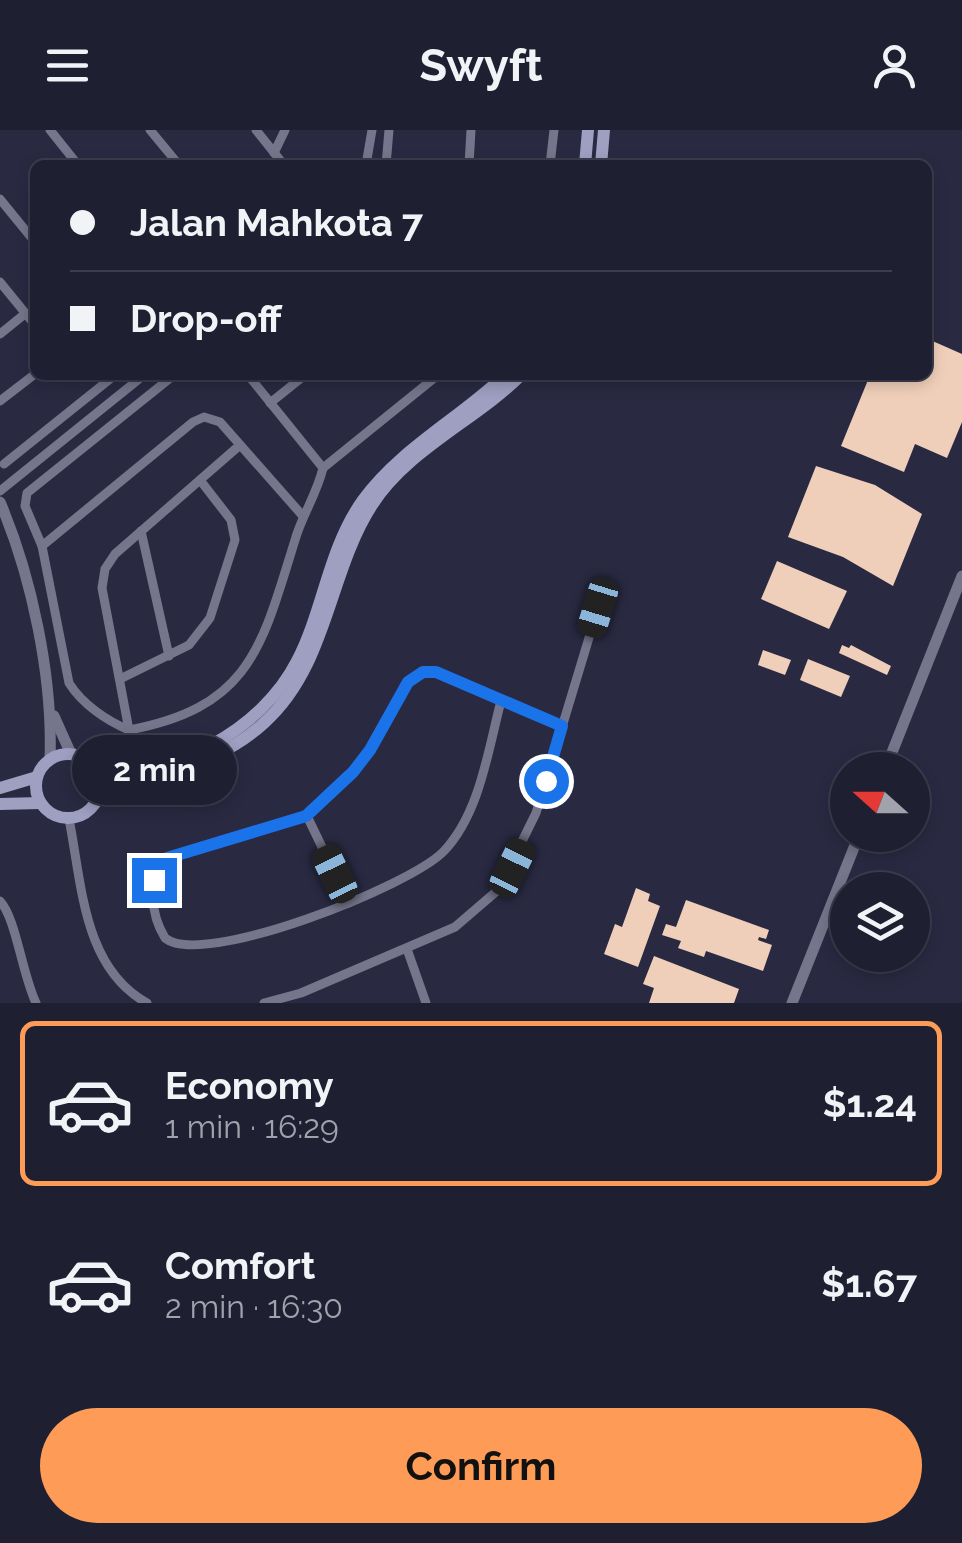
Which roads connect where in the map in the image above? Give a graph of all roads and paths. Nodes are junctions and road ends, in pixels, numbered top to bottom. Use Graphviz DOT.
graph roads {
  1 [pos="50,130"];
  2 [pos="150,130"];
  3 [pos="256,130"];
  4 [pos="284,130"];
  5 [pos="372,130"];
  6 [pos="389,130"];
  7 [pos="471,130"];
  8 [pos="554,130"];
  9 [pos="588,130"];
  10 [pos="604,130"];
  11 [pos="274,152"];
  12 [pos="74,160"];
  13 [pos="175,160"];
  14 [pos="280,160"];
  15 [pos="367,160"];
  16 [pos="386,160"];
  17 [pos="469,160"];
  18 [pos="551,160"];
  19 [pos="585,160"];
  20 [pos="601,160"];
  21 [pos="0,199"];
  22 [pos="30,236"];
  23 [pos="0,282"];
  24 [pos="26,313"];
  25 [pos="30,318"];
  26 [pos="0,334"];
  27 [pos="30,378"];
  28 [pos="110,380"];
  29 [pos="137,380"];
  30 [pos="168,380"];
  31 [pos="252,380"];
  32 [pos="299,380"];
  33 [pos="432,380"];
  34 [pos="505,380"];
  35 [pos="0,401"];
  36 [pos="270,403"];
  37 [pos="240,446"];
  38 [pos="4,464"];
  39 [pos="323,468"];
  40 [pos="200,480"];
  41 [pos="0,491"];
  42 [pos="0,502"];
  43 [pos="302,516"];
  44 [pos="142,531"];
  45 [pos="42,546"];
  46 [pos="962,576"];
  47 [pos="598,608"];
  48 [pos="169,656"];
  49 [pos="120,680"];
  50 [pos="501,701"];
  51 [pos="52,712"];
  52 [pos="562,726"];
  53 [pos="129,730"];
  54 [pos="892,752"];
  55 [pos="71,754"];
  56 [pos="50,759"];
  57 [pos="94,767"];
  58 [pos="37,777"];
  59 [pos="0,788"];
  60 [pos="100,794"];
  61 [pos="40,803"];
  62 [pos="0,804"];
  63 [pos="306,816"];
  64 [pos="69,819"];
  65 [pos="852,852"];
  66 [pos="0,901"];
  67 [pos="349,903"];
  68 [pos="406,949"];
  69 [pos="300,992"];
  70 [pos="36,1003"];
  71 [pos="147,1003"];
  72 [pos="264,1003"];
  73 [pos="306,1003"];
  74 [pos="426,1003"];
  75 [pos="792,1003"];
  1 -- 12 [label="street"];
  2 -- 13 [label="street"];
  3 -- 11 [label="street"];
  4 -- 11 [label="street"];
  5 -- 15 [label="street"];
  6 -- 16 [label="street"];
  7 -- 17 [label="street"];
  8 -- 18 [label="street"];
  9 -- 19 [label="main road"];
  10 -- 20 [label="main road"];
  11 -- 14 [label="street"];
  21 -- 22 [label="street"];
  23 -- 24 [label="street"];
  24 -- 25 [label="street"];
  24 -- 26 [label="street"];
  27 -- 35 [label="street"];
  28 -- 38 [label="street"];
  29 -- 41 [label="street"];
  30 -- 45 [label="street"];
  31 -- 36 [label="street"];
  32 -- 36 [label="street"];
  33 -- 39 [label="street"];
  34 -- 57 [label="main road"];
  34 -- 60 [label="main road"];
  36 -- 39 [label="street"];
  37 -- 40 [label="street"];
  37 -- 43 [label="street"];
  37 -- 45 [label="street"];
  39 -- 43 [label="street"];
  40 -- 44 [label="street"];
  40 -- 48 [label="street"];
  42 -- 51 [label="street"];
  43 -- 53 [label="street"];
  44 -- 48 [label="street"];
  44 -- 49 [label="street"];
  45 -- 53 [label="street"];
  46 -- 54 [label="street"];
  47 -- 52 [label="street"];
  48 -- 49 [label="street"];
  49 -- 53 [label="street"];
  50 -- 52 [label="street"];
  50 -- 63 [label="street"];
  50 -- 67 [label="street"];
  51 -- 55 [label="street"];
  51 -- 56 [label="street"];
  52 -- 68 [label="street"];
  55 -- 56 [label="main road"];
  55 -- 57 [label="main road"];
  56 -- 58 [label="main road"];
  57 -- 60 [label="main road"];
  58 -- 59 [label="main road"];
  58 -- 61 [label="main road"];
  60 -- 64 [label="main road"];
  61 -- 62 [label="main road"];
  61 -- 64 [label="main road"];
  63 -- 67 [label="street"];
  63 -- 67 [label="street"];
  64 -- 71 [label="street"];
  65 -- 75 [label="street"];
  66 -- 70 [label="street"];
  68 -- 69 [label="street"];
  68 -- 74 [label="street"];
  69 -- 72 [label="street"];
  69 -- 73 [label="street"];
}
